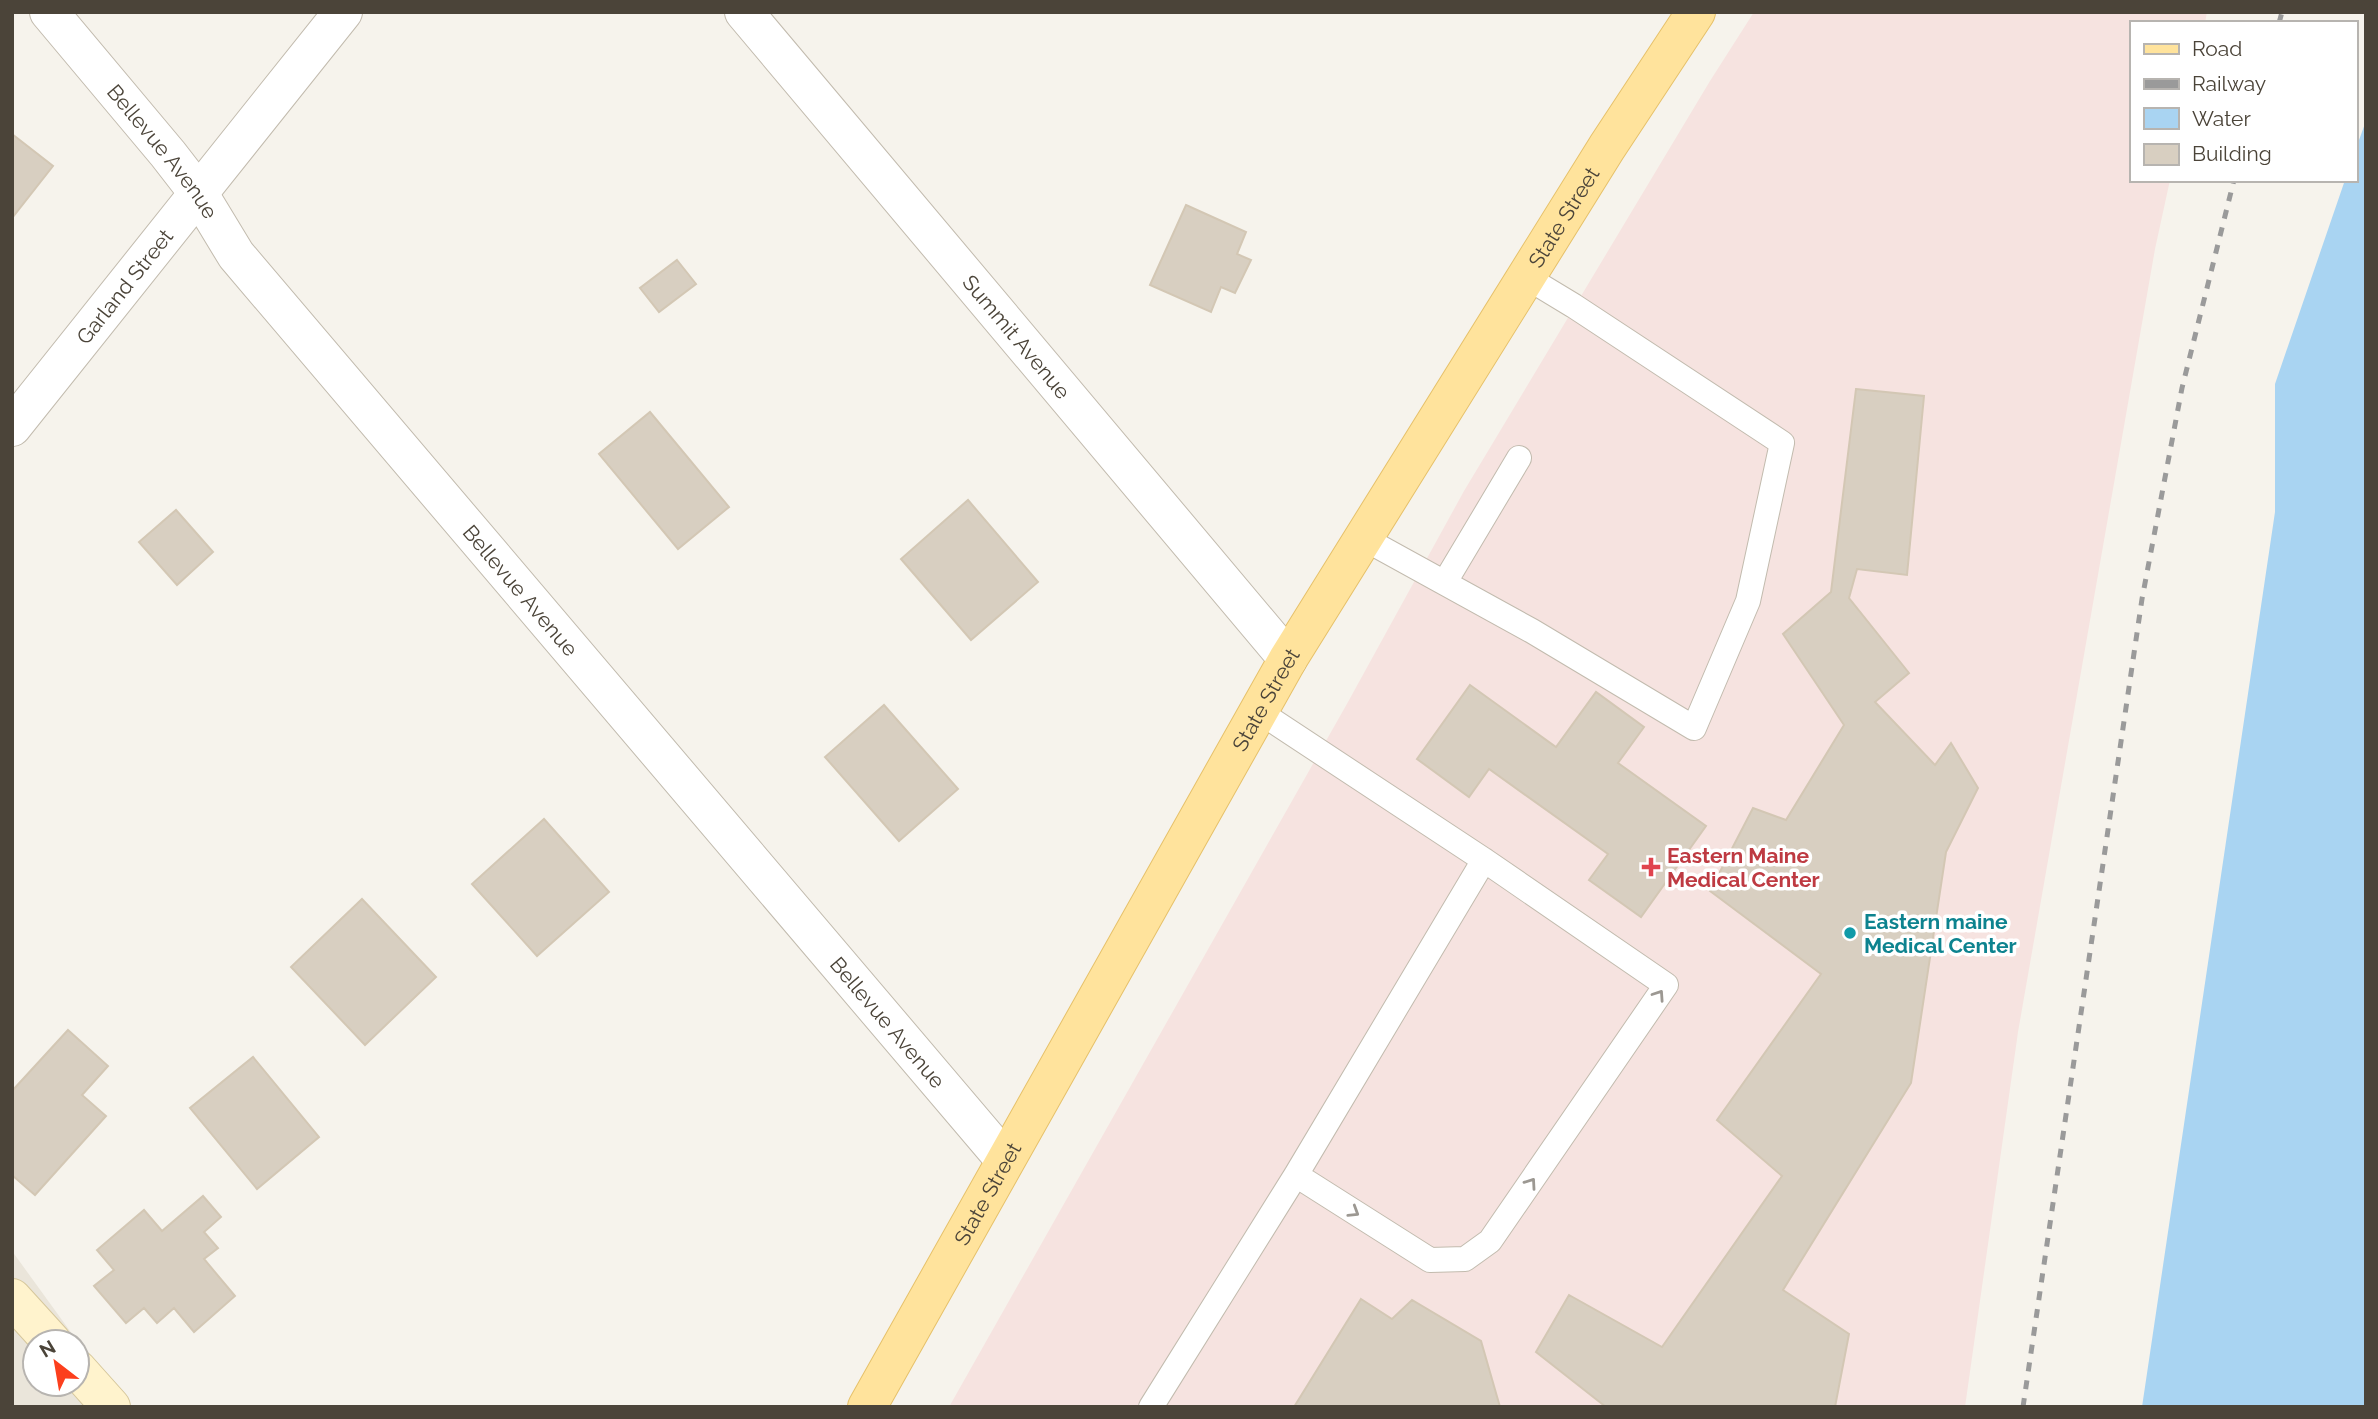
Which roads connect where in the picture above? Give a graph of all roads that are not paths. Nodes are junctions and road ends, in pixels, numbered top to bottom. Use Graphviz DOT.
graph roads {
  1 [pos="48,12"];
  2 [pos="342,12"];
  3 [pos="744,12"];
  4 [pos="1696,12"];
  5 [pos="199,194"];
  6 [pos="1526,277"];
  7 [pos="12,428"];
  8 [pos="1519,458"];
  9 [pos="1363,538"];
  10 [pos="1445,582"];
  11 [pos="1288,659"];
  12 [pos="1258,711"];
  13 [pos="1484,860"];
  14 [pos="1005,1160"];
  15 [pos="1296,1175"];
  16 [pos="12,1298"];
  17 [pos="39,1328"];
  18 [pos="91,1385"];
  19 [pos="111,1407"];
  20 [pos="867,1407"];
  21 [pos="1151,1407"];
  1 -- 5 [label="street, Bellevue Avenue"];
  2 -- 5 [label="street, Garland Street"];
  3 -- 11 [label="street, Summit Avenue"];
  4 -- 6 [label="main road, State Street"];
  5 -- 7 [label="street, Garland Street"];
  5 -- 14 [label="street, Bellevue Avenue"];
  6 -- 9 [label="main road, State Street"];
  6 -- 10 [label="lane"];
  8 -- 10 [label="lane"];
  9 -- 10 [label="lane"];
  9 -- 11 [label="main road, State Street"];
  11 -- 12 [label="main road, State Street"];
  12 -- 13 [label="lane"];
  12 -- 14 [label="main road, State Street"];
  13 -- 15 [label="lane"];
  15 -- 13 [label="lane, one-way"];
  14 -- 20 [label="main road, State Street"];
  15 -- 21 [label="lane"];
  16 -- 17 [label="street"];
  18 -- 19 [label="street"];
}
